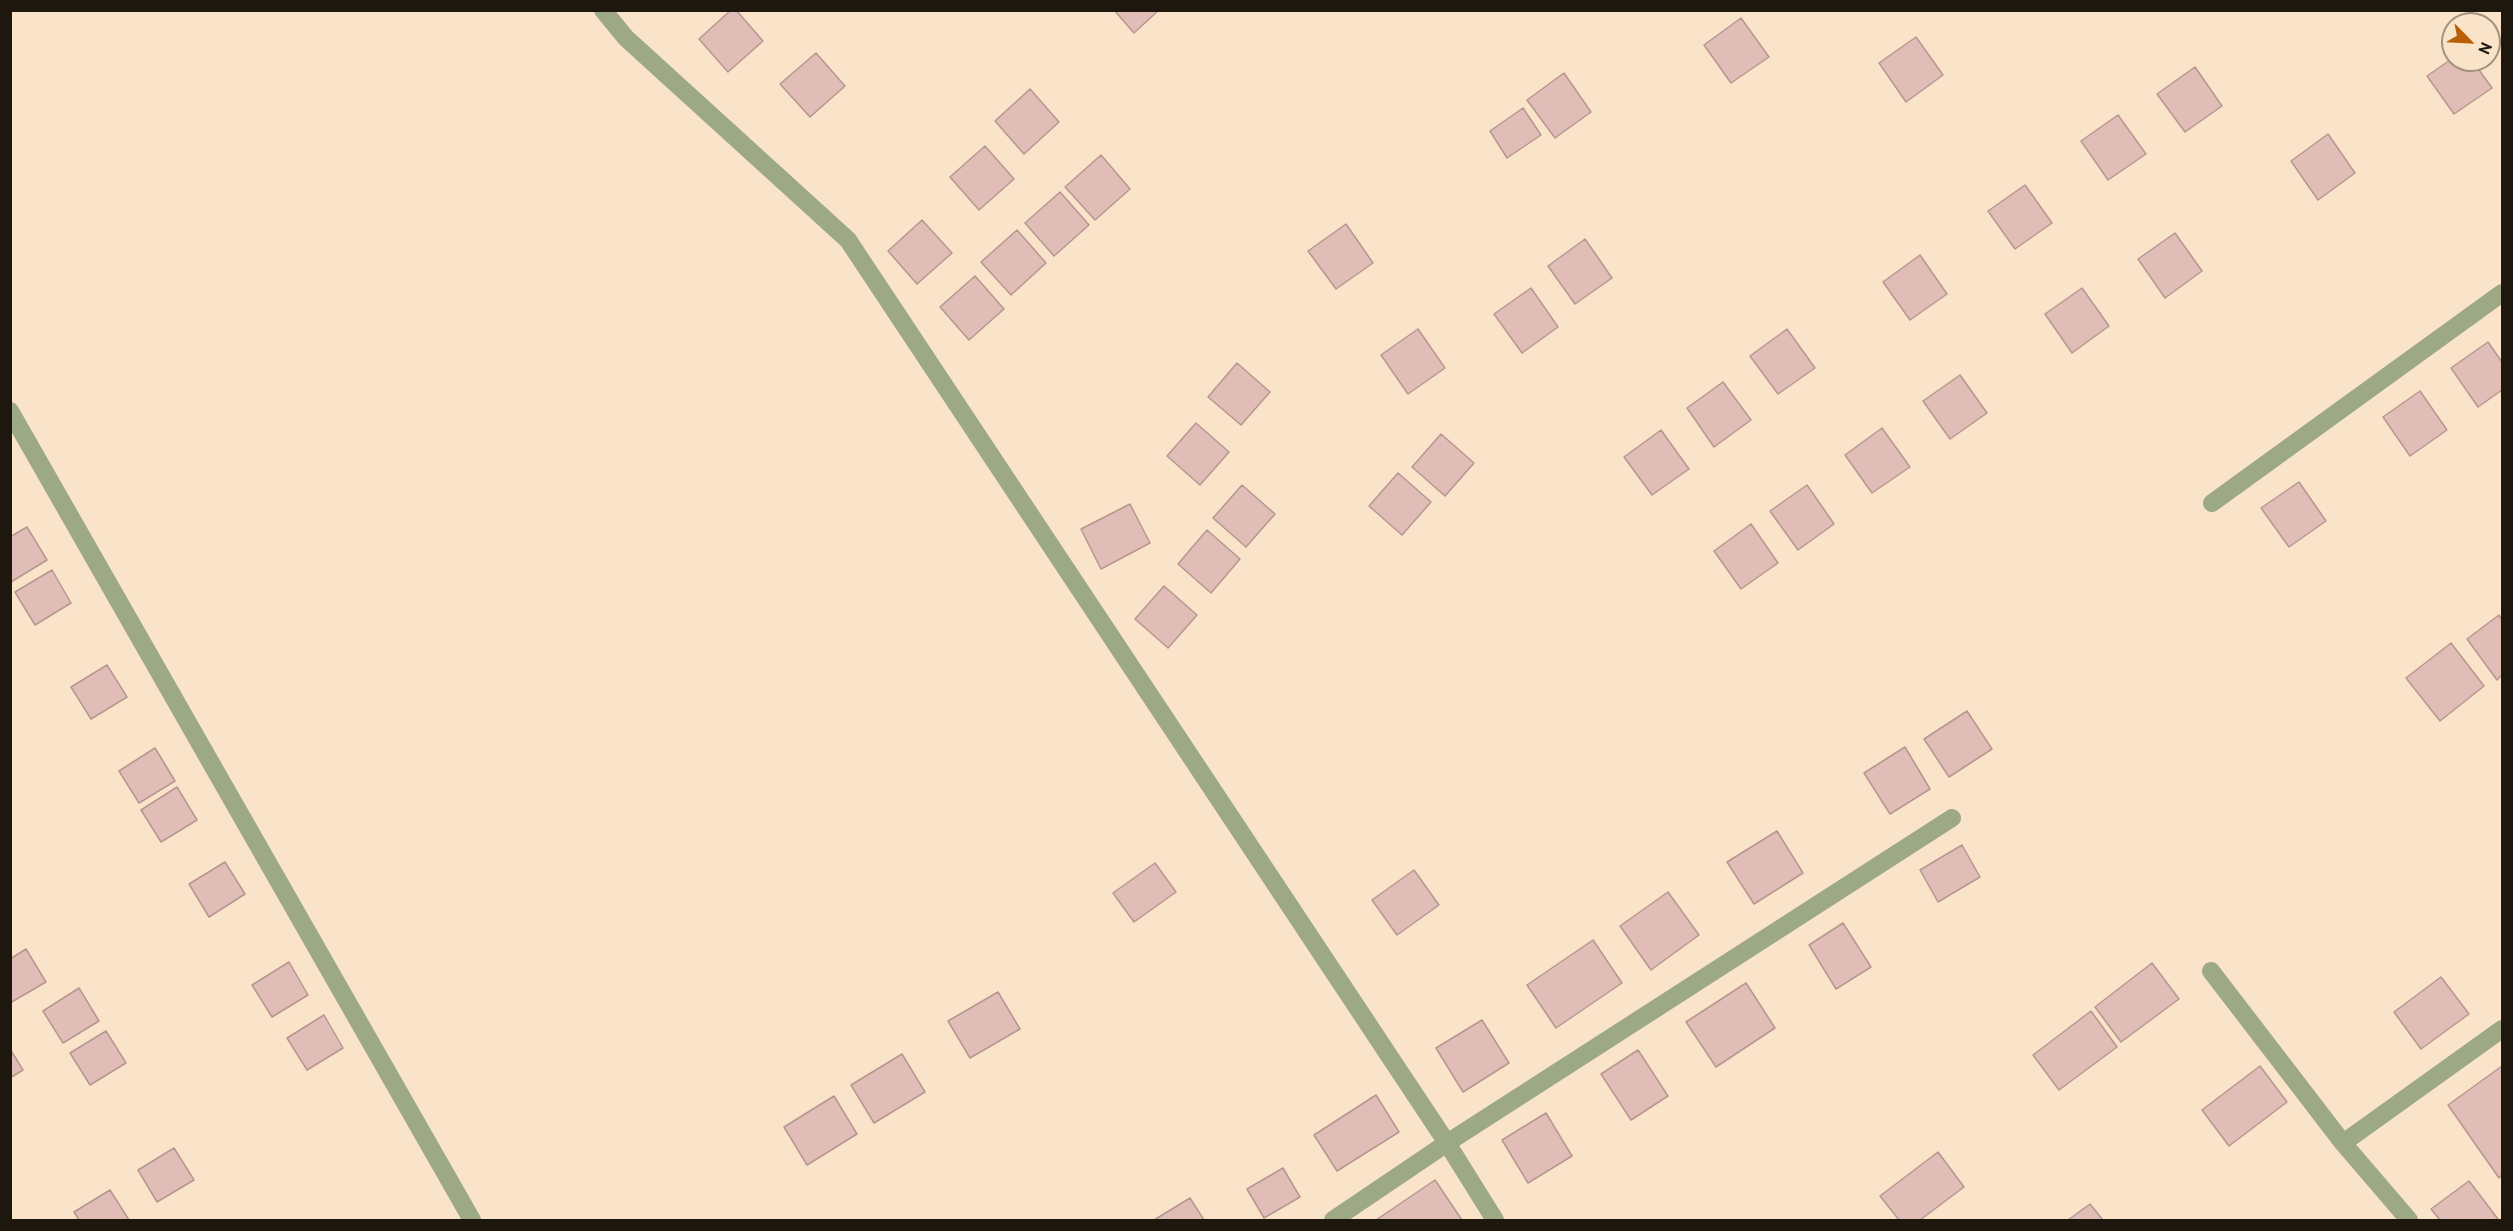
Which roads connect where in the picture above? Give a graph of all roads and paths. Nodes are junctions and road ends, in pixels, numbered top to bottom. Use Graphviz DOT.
graph roads {
  1 [pos="603,10"];
  2 [pos="2502,293"];
  3 [pos="10,411"];
  4 [pos="2212,503"];
  5 [pos="1952,818"];
  6 [pos="2211,971"];
  7 [pos="2502,1029"];
  8 [pos="1447,1143"];
  9 [pos="2343,1143"];
  10 [pos="472,1221"];
  11 [pos="1333,1221"];
  12 [pos="1496,1221"];
  13 [pos="2409,1221"];
  1 -- 8 [label="street"];
  2 -- 4 [label="street"];
  3 -- 10 [label="street"];
  5 -- 8 [label="street"];
  6 -- 9 [label="street"];
  7 -- 9 [label="street"];
  8 -- 11 [label="street"];
  8 -- 12 [label="street"];
  9 -- 13 [label="street"];
}
